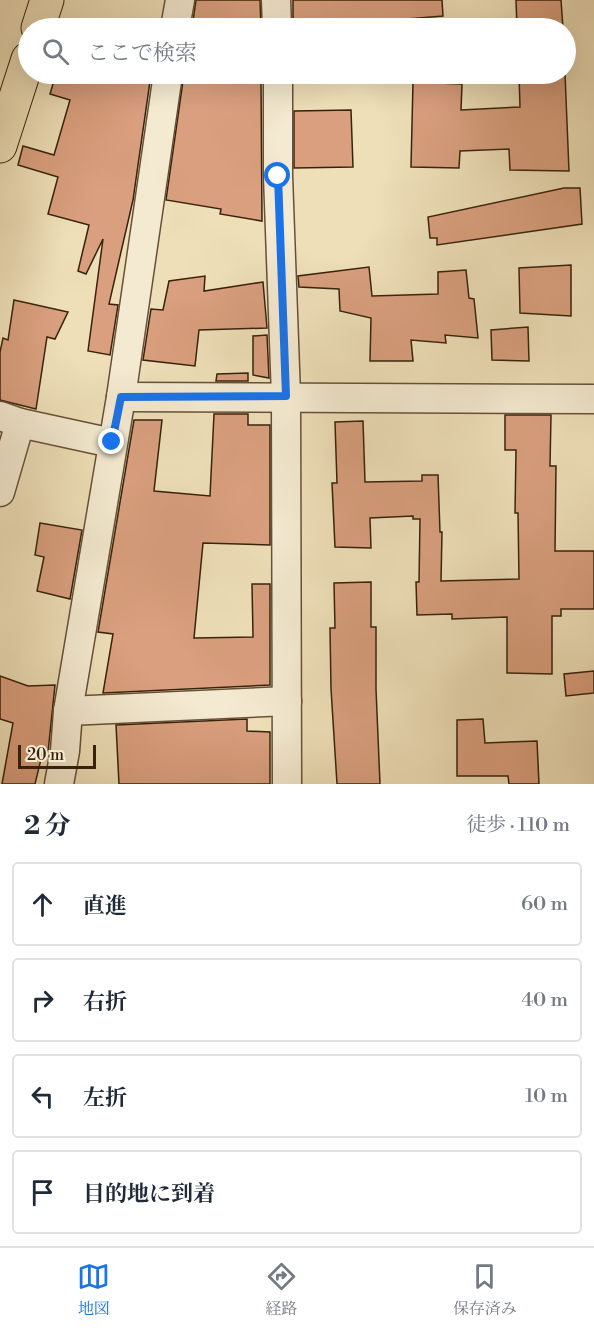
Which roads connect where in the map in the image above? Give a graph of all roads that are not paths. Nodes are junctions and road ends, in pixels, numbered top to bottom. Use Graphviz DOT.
graph roads {
  1 [pos="47,0"];
  2 [pos="180,0"];
  3 [pos="276,0"];
  4 [pos="41,18"];
  5 [pos="177,18"];
  6 [pos="277,18"];
  7 [pos="20,84"];
  8 [pos="167,84"];
  9 [pos="278,84"];
  10 [pos="0,146"];
  11 [pos="286,396"];
  12 [pos="121,397"];
  13 [pos="594,399"];
  14 [pos="10,420"];
  15 [pos="112,442"];
  16 [pos="0,492"];
  17 [pos="287,701"];
  18 [pos="68,711"];
  19 [pos="59,784"];
  20 [pos="287,784"];
  1 -- 4 [label="highway"];
  2 -- 5 [label="street"];
  3 -- 6 [label="street"];
  7 -- 10 [label="highway"];
  8 -- 12 [label="street"];
  9 -- 11 [label="street"];
  11 -- 12 [label="street"];
  11 -- 13 [label="street"];
  11 -- 17 [label="street"];
  12 -- 15 [label="street"];
  14 -- 15 [label="street"];
  14 -- 16 [label="street"];
  15 -- 18 [label="street"];
  17 -- 18 [label="street"];
  17 -- 20 [label="street"];
  18 -- 19 [label="street"];
}
